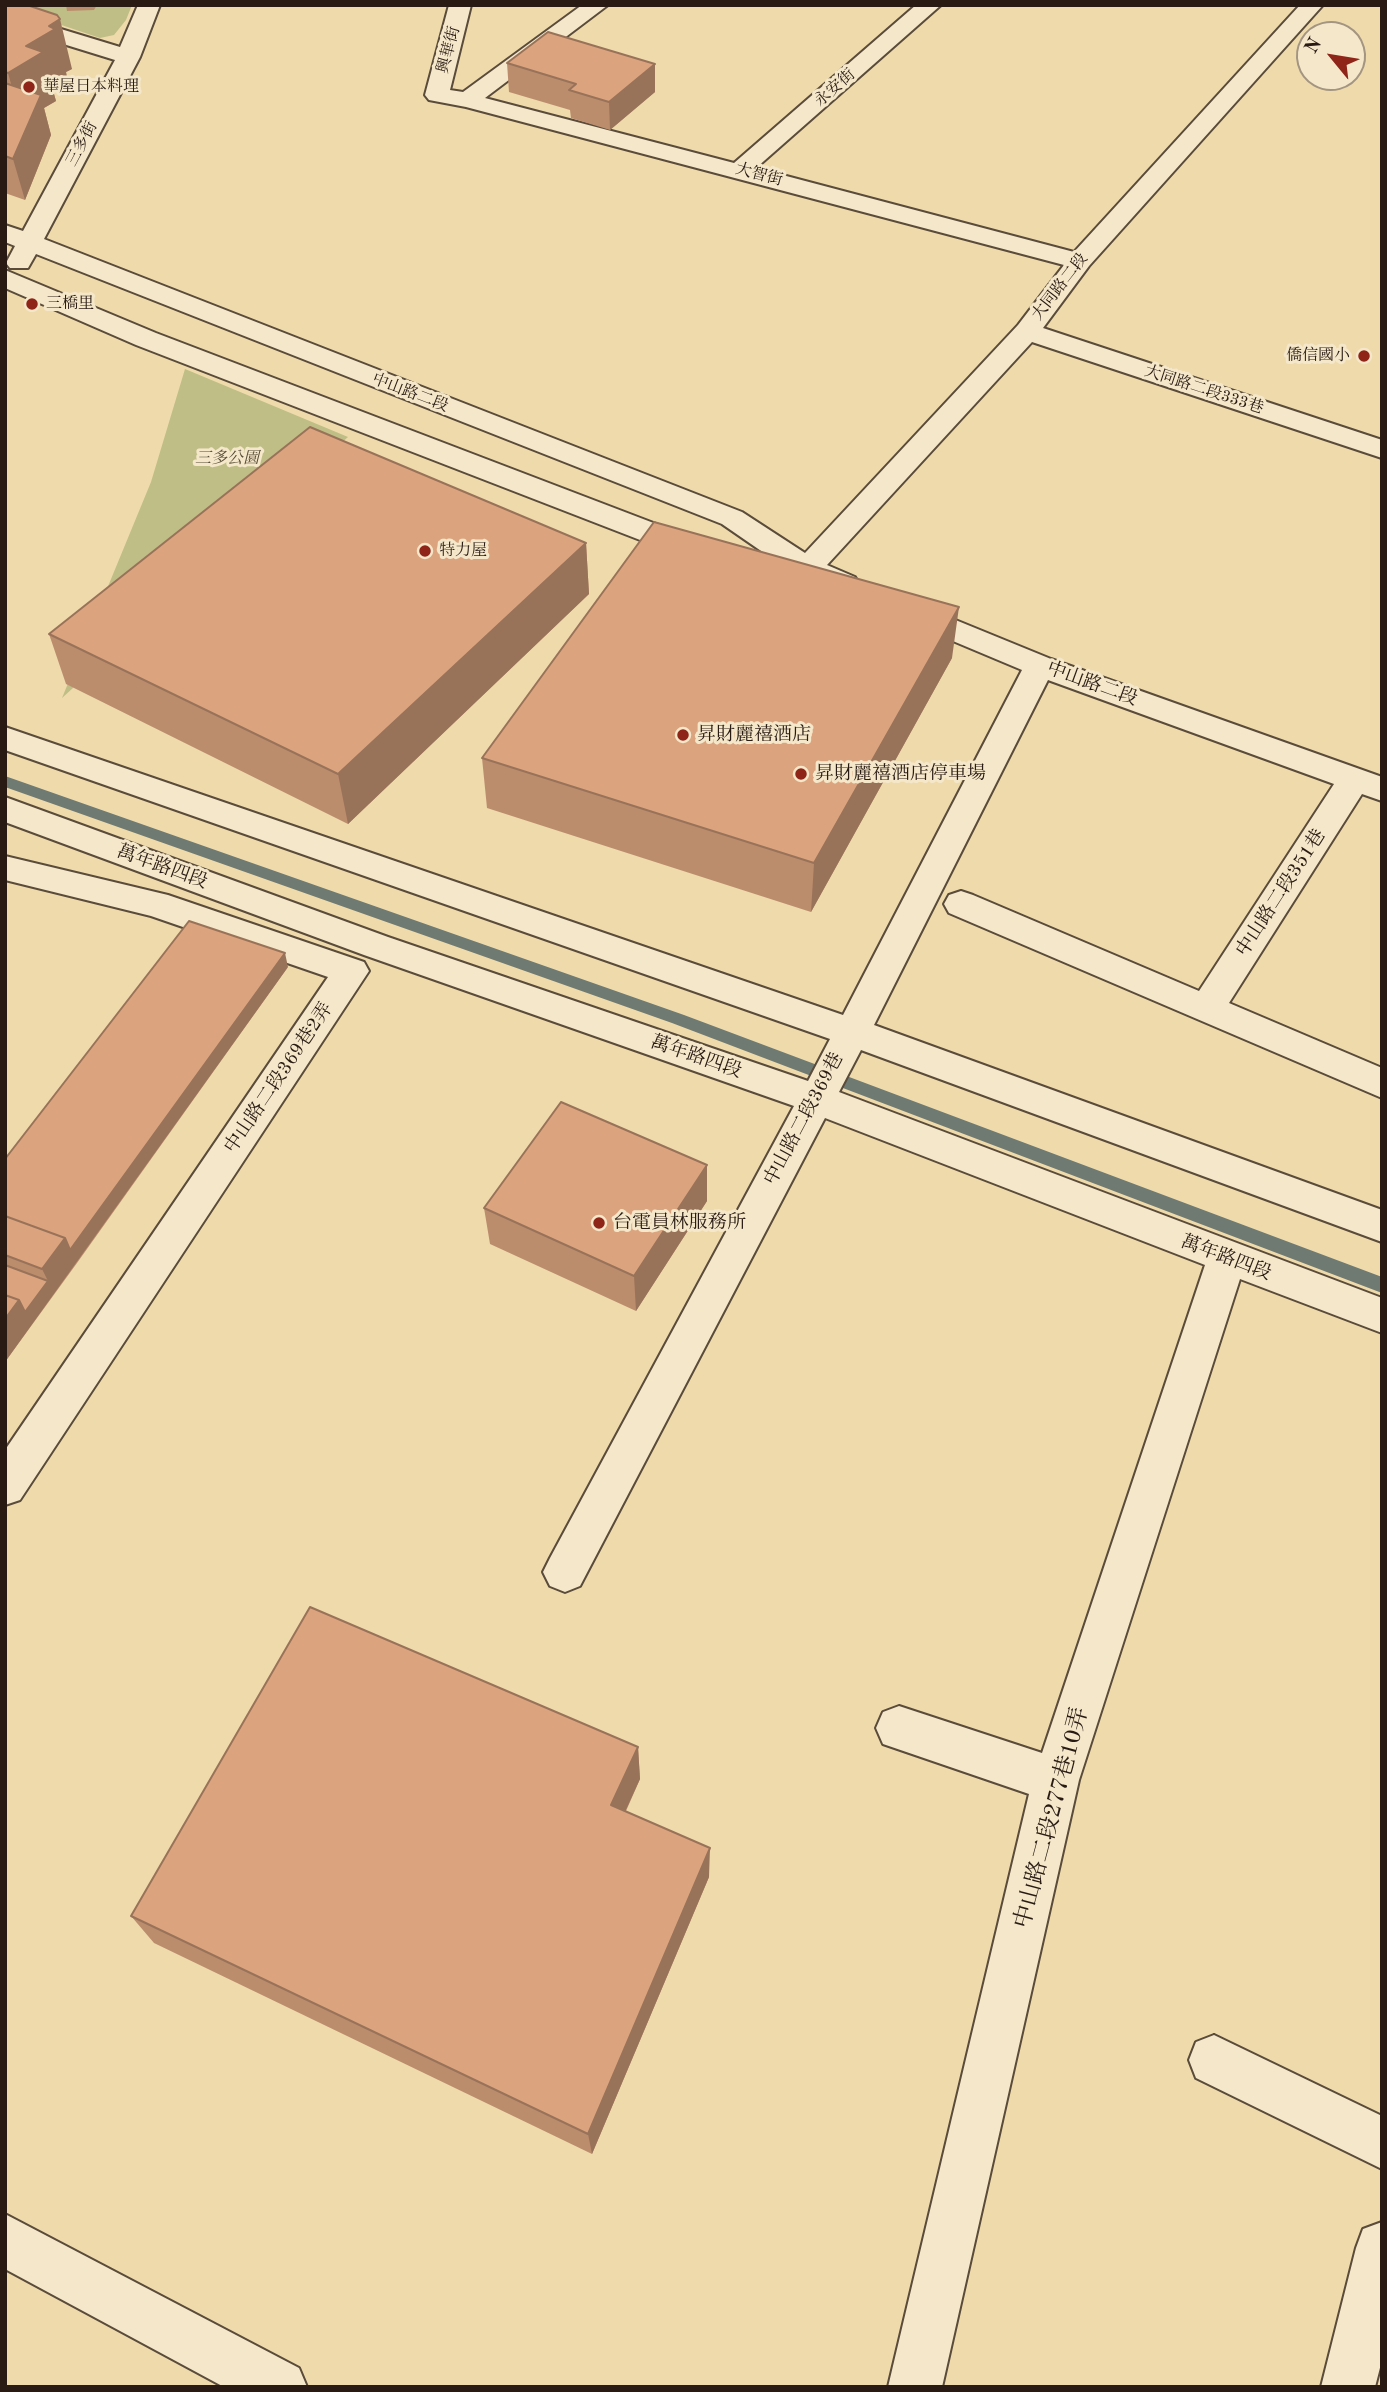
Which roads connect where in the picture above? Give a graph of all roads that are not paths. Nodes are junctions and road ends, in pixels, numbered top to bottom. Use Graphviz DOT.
graph roads {
  1 [pos="149,5"];
  2 [pos="460,5"];
  3 [pos="597,5"];
  4 [pos="930,5"];
  5 [pos="1312,5"];
  6 [pos="5,19"];
  7 [pos="128,57"];
  8 [pos="437,95"];
  9 [pos="467,100"];
  10 [pos="740,170"];
  11 [pos="18,237"];
  12 [pos="1080,261"];
  13 [pos="7,279"];
  14 [pos="1027,331"];
  15 [pos="1382,449"];
  16 [pos="807,568"];
  17 [pos="1040,666"];
  18 [pos="5,738"];
  19 [pos="1368,784"];
  20 [pos="5,809"];
  21 [pos="5,868"];
  22 [pos="961,904"];
  23 [pos="1207,1009"];
  24 [pos="852,1032"];
  25 [pos="1382,1084"];
  26 [pos="815,1098"];
  27 [pos="1382,1226"];
  28 [pos="1227,1259"];
  29 [pos="1382,1316"];
  30 [pos="5,1486"];
  31 [pos="565,1572"];
  32 [pos="899,1728"];
  33 [pos="1056,1780"];
  34 [pos="1214,2060"];
  35 [pos="1382,2143"];
  36 [pos="5,2240"];
  37 [pos="1382,2248"];
  38 [pos="280,2387"];
  39 [pos="915,2387"];
  40 [pos="1348,2387"];
  1 -- 7 [label="street, 三多街"];
  2 -- 8 [label="street, 興華街"];
  3 -- 9 [label="street"];
  4 -- 10 [label="street, 永安街"];
  5 -- 12 [label="street, 大同路二段"];
  6 -- 7 [label="street"];
  7 -- 11 [label="street, 三多街"];
  8 -- 9 [label="street, 大智街"];
  9 -- 10 [label="street, 大智街"];
  10 -- 12 [label="street, 大智街"];
  11 -- 13 [label="street, 三多街"];
  11 -- 16 [label="street, 中山路二段"];
  12 -- 14 [label="street, 大同路二段"];
  13 -- 16 [label="street, 中山路二段"];
  14 -- 15 [label="street, 大同路二段333巷"];
  14 -- 16 [label="street, 大同路二段"];
  16 -- 17 [label="street, 中山路二段"];
  17 -- 19 [label="street, 中山路二段"];
  17 -- 24 [label="street, 中山路二段369巷"];
  18 -- 24 [label="street"];
  19 -- 23 [label="street, 中山路二段351巷"];
  20 -- 26 [label="street, 萬年路四段"];
  21 -- 30 [label="street, 中山路二段369巷2弄"];
  22 -- 23 [label="street"];
  23 -- 25 [label="street"];
  24 -- 26 [label="street, 中山路二段369巷"];
  24 -- 27 [label="street"];
  26 -- 28 [label="street, 萬年路四段"];
  26 -- 31 [label="street, 中山路二段369巷"];
  28 -- 29 [label="street, 萬年路四段"];
  28 -- 33 [label="street, 中山路二段277巷10弄"];
  32 -- 33 [label="street"];
  33 -- 39 [label="street, 中山路二段277巷10弄"];
  34 -- 35 [label="street"];
  36 -- 38 [label="street"];
  37 -- 40 [label="street"];
}
